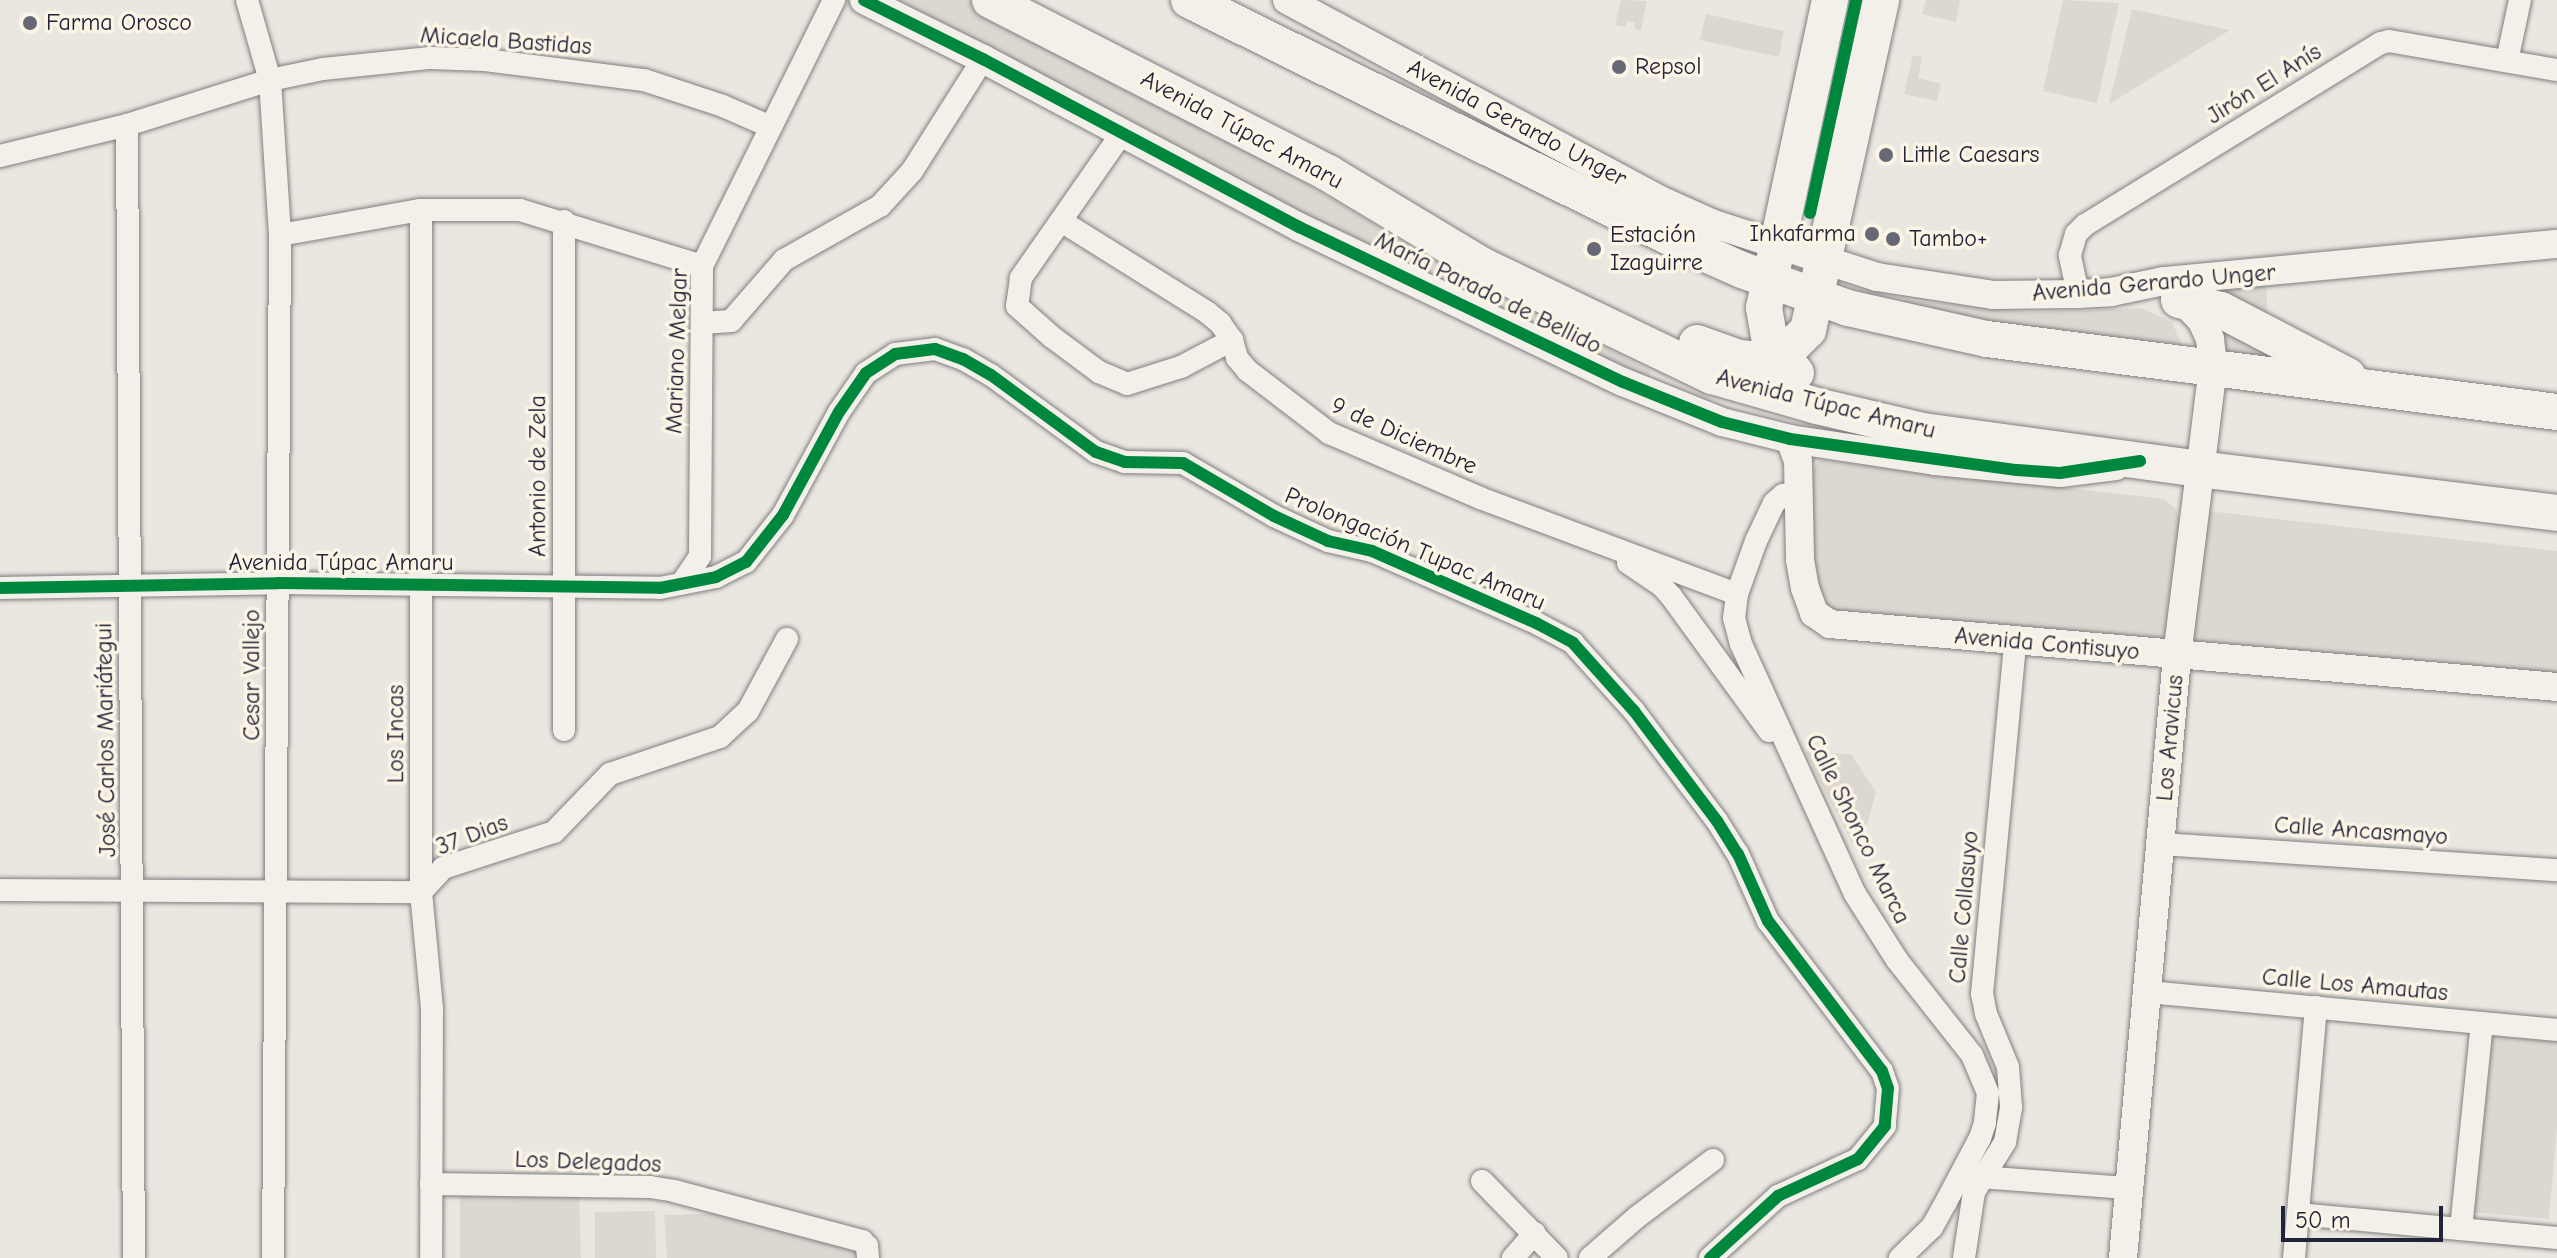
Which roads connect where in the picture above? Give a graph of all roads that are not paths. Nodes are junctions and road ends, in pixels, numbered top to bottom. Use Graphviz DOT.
graph roads {
  1 [pos="247,0"];
  2 [pos="834,0"];
  3 [pos="864,0"];
  4 [pos="990,0"];
  5 [pos="1189,0"];
  6 [pos="1287,0"];
  7 [pos="1830,0"];
  8 [pos="1881,0"];
  9 [pos="2520,0"];
  10 [pos="983,59"];
  11 [pos="2507,61"];
  12 [pos="2557,70"];
  13 [pos="270,80"];
  14 [pos="127,125"];
  15 [pos="771,127"];
  16 [pos="1122,133"];
  17 [pos="0,156"];
  18 [pos="1328,173"];
  19 [pos="421,210"];
  20 [pos="564,221"];
  21 [pos="1061,221"];
  22 [pos="280,235"];
  23 [pos="2557,244"];
  24 [pos="1777,246"];
  25 [pos="1824,262"];
  26 [pos="702,266"];
  27 [pos="1770,281"];
  28 [pos="2111,292"];
  29 [pos="2078,294"];
  30 [pos="1817,297"];
  31 [pos="2179,300"];
  32 [pos="702,323"];
  33 [pos="1232,340"];
  34 [pos="1779,355"];
  35 [pos="2213,367"];
  36 [pos="2379,389"];
  37 [pos="2557,412"];
  38 [pos="1851,414"];
  39 [pos="1790,439"];
  40 [pos="2140,461"];
  41 [pos="2199,469"];
  42 [pos="1797,493"];
  43 [pos="2557,513"];
  44 [pos="1594,542"];
  45 [pos="278,583"];
  46 [pos="682,583"];
  47 [pos="423,585"];
  48 [pos="564,587"];
  49 [pos="0,588"];
  50 [pos="130,588"];
  51 [pos="1737,594"];
  52 [pos="787,639"];
  53 [pos="2015,642"];
  54 [pos="2177,656"];
  55 [pos="2557,687"];
  56 [pos="564,730"];
  57 [pos="1798,771"];
  58 [pos="2161,844"];
  59 [pos="2557,870"];
  60 [pos="134,889"];
  61 [pos="0,890"];
  62 [pos="278,892"];
  63 [pos="421,892"];
  64 [pos="2148,992"];
  65 [pos="2316,1007"];
  66 [pos="2482,1023"];
  67 [pos="2557,1030"];
  68 [pos="1713,1160"];
  69 [pos="1981,1177"];
  70 [pos="1482,1181"];
  71 [pos="431,1184"];
  72 [pos="2129,1188"];
  73 [pos="2298,1214"];
  74 [pos="2461,1229"];
  75 [pos="1535,1233"];
  76 [pos="2557,1238"];
  77 [pos="134,1258"];
  78 [pos="273,1258"];
  79 [pos="431,1258"];
  80 [pos="868,1258"];
  81 [pos="1513,1258"];
  82 [pos="1557,1258"];
  83 [pos="1590,1258"];
  84 [pos="1710,1258"];
  85 [pos="1900,1258"];
  86 [pos="1964,1258"];
  87 [pos="2123,1258"];
  88 [pos="2294,1258"];
  1 -- 13 [label="street, Cesar Vallejo"];
  2 -- 15 [label="street, Mariano Melgar"];
  3 -- 10 [label="street, María Parado de Bellido"];
  4 -- 18 [label="main road, Avenida Túpac Amaru"];
  5 -- 27 [label="main road"];
  6 -- 24 [label="street, Avenida Gerardo Unger"];
  7 -- 24 [label="main road"];
  8 -- 25 [label="main road"];
  9 -- 11 [label="street"];
  10 -- 16 [label="street, María Parado de Bellido"];
  10 -- 32 [label="street"];
  11 -- 12 [label="street, Jirón El Anís"];
  11 -- 29 [label="street, Jirón El Anís"];
  13 -- 14 [label="street, Micaela Bastidas"];
  13 -- 15 [label="street, Micaela Bastidas"];
  13 -- 22 [label="street, Cesar Vallejo"];
  14 -- 17 [label="street, Micaela Bastidas"];
  14 -- 50 [label="street, José Carlos Mariátegui"];
  15 -- 26 [label="street, Mariano Melgar"];
  16 -- 21 [label="street"];
  16 -- 39 [label="street, María Parado de Bellido"];
  18 -- 34 [label="main road"];
  18 -- 38 [label="main road, Avenida Túpac Amaru"];
  19 -- 20 [label="street"];
  19 -- 22 [label="street"];
  19 -- 47 [label="street, Los Incas"];
  20 -- 26 [label="street"];
  20 -- 48 [label="street, Antonio de Zela"];
  21 -- 33 [label="street, 9 de Diciembre"];
  21 -- 33 [label="street"];
  22 -- 45 [label="street, Cesar Vallejo"];
  23 -- 28 [label="street, Avenida Gerardo Unger"];
  24 -- 25 [label="street, Avenida Gerardo Unger"];
  24 -- 27 [label="main road"];
  25 -- 29 [label="street, Avenida Gerardo Unger"];
  25 -- 30 [label="main road"];
  26 -- 32 [label="street, Mariano Melgar"];
  27 -- 30 [label="main road"];
  27 -- 34 [label="main road"];
  28 -- 29 [label="street, Avenida Gerardo Unger"];
  28 -- 31 [label="street"];
  30 -- 34 [label="main road"];
  30 -- 35 [label="main road"];
  31 -- 35 [label="street, Los Aravicus"];
  31 -- 36 [label="main road"];
  32 -- 46 [label="street, Mariano Melgar"];
  33 -- 44 [label="street, 9 de Diciembre"];
  34 -- 38 [label="main road"];
  35 -- 36 [label="main road"];
  35 -- 41 [label="street, Los Aravicus"];
  36 -- 37 [label="main road"];
  38 -- 40 [label="main road, Avenida Túpac Amaru"];
  39 -- 40 [label="street, María Parado de Bellido"];
  39 -- 42 [label="street, Avenida Contisuyo"];
  40 -- 41 [label="main road, Avenida Túpac Amaru"];
  41 -- 43 [label="main road, Avenida Túpac Amaru"];
  41 -- 54 [label="street, Los Aravicus"];
  42 -- 51 [label="street, Calle Shonco Marca"];
  42 -- 53 [label="street, Avenida Contisuyo"];
  44 -- 51 [label="street, 9 de Diciembre"];
  44 -- 57 [label="street"];
  45 -- 47 [label="street, Avenida Túpac Amaru"];
  45 -- 50 [label="street, Avenida Túpac Amaru"];
  45 -- 62 [label="street, Cesar Vallejo"];
  46 -- 48 [label="street, Avenida Túpac Amaru"];
  46 -- 84 [label="street, Prolongación Tupac Amaru"];
  47 -- 48 [label="street, Avenida Túpac Amaru"];
  47 -- 63 [label="street, Los Incas"];
  48 -- 56 [label="street, Antonio de Zela"];
  49 -- 50 [label="street, Avenida Túpac Amaru"];
  50 -- 60 [label="street, José Carlos Mariátegui"];
  51 -- 57 [label="street, Calle Shonco Marca"];
  52 -- 63 [label="street, 37 Dias"];
  53 -- 54 [label="street, Avenida Contisuyo"];
  53 -- 69 [label="street, Calle Collasuyo"];
  54 -- 55 [label="street, Avenida Contisuyo"];
  54 -- 58 [label="street, Los Aravicus"];
  57 -- 85 [label="street, Calle Shonco Marca"];
  58 -- 59 [label="street, Calle Ancasmayo"];
  58 -- 64 [label="street, Los Aravicus"];
  60 -- 61 [label="street"];
  60 -- 62 [label="street"];
  60 -- 77 [label="street, José Carlos Mariátegui"];
  62 -- 63 [label="street"];
  62 -- 78 [label="street, Cesar Vallejo"];
  63 -- 71 [label="street, Los Incas"];
  64 -- 65 [label="street, Calle Los Amautas"];
  64 -- 72 [label="street, Los Aravicus"];
  65 -- 66 [label="street, Calle Los Amautas"];
  65 -- 73 [label="street"];
  66 -- 67 [label="street, Calle Los Amautas"];
  66 -- 74 [label="street"];
  68 -- 83 [label="street"];
  69 -- 72 [label="street"];
  69 -- 86 [label="street, Calle Collasuyo"];
  70 -- 75 [label="street"];
  71 -- 79 [label="street, Los Incas"];
  71 -- 80 [label="street, Los Delegados"];
  72 -- 87 [label="street, Los Aravicus"];
  73 -- 74 [label="street"];
  73 -- 88 [label="street"];
  74 -- 76 [label="street"];
  75 -- 81 [label="street"];
  75 -- 82 [label="street"];
}
